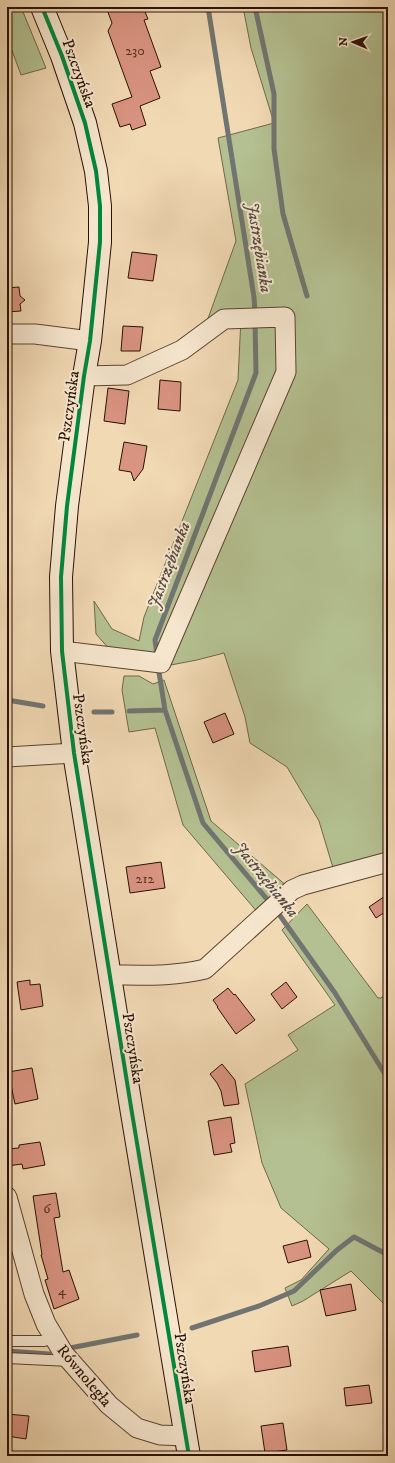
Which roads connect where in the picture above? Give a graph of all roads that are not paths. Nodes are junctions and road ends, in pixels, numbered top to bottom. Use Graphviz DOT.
graph roads {
  1 [pos="42,7"];
  2 [pos="7,334"];
  3 [pos="90,341"];
  4 [pos="84,376"];
  5 [pos="62,651"];
  6 [pos="74,753"];
  7 [pos="7,757"];
  8 [pos="388,862"];
  9 [pos="110,975"];
  10 [pos="7,1198"];
  11 [pos="55,1338"];
  12 [pos="7,1341"];
  13 [pos="7,1358"];
  14 [pos="70,1362"];
  15 [pos="187,1446"];
  1 -- 3 [label="street, Pszczyńska"];
  2 -- 3 [label="street"];
  3 -- 4 [label="street, Pszczyńska"];
  4 -- 5 [label="street, Pszczyńska"];
  4 -- 5 [label="street"];
  5 -- 6 [label="street, Pszczyńska"];
  6 -- 7 [label="street"];
  6 -- 9 [label="street, Pszczyńska"];
  8 -- 9 [label="street"];
  9 -- 15 [label="street, Pszczyńska"];
  10 -- 11 [label="street, Równoległa"];
  11 -- 12 [label="lane"];
  11 -- 14 [label="street, Równoległa"];
  13 -- 14 [label="lane"];
  14 -- 15 [label="street, Równoległa"];
}
